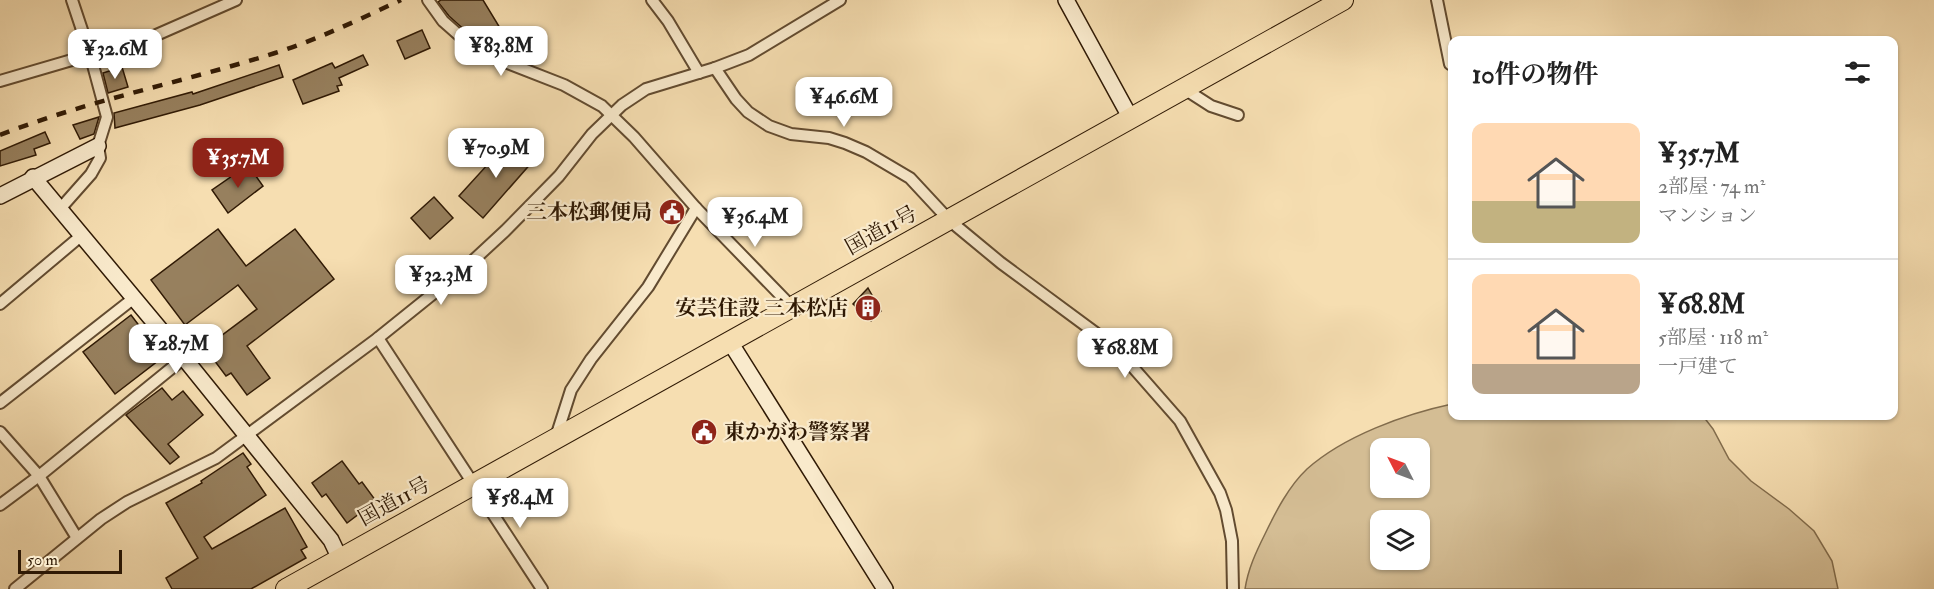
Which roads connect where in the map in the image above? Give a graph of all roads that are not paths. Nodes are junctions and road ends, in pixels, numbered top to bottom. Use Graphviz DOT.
graph roads {
  1 [pos="72,0"];
  2 [pos="236,0"];
  3 [pos="428,0"];
  4 [pos="652,0"];
  5 [pos="840,0"];
  6 [pos="1066,0"];
  7 [pos="1343,0"];
  8 [pos="1437,0"];
  9 [pos="90,54"];
  10 [pos="1448,58"];
  11 [pos="715,69"];
  12 [pos="699,73"];
  13 [pos="0,81"];
  14 [pos="1183,88"];
  15 [pos="611,114"];
  16 [pos="1238,116"];
  17 [pos="1130,117"];
  18 [pos="98,146"];
  19 [pos="33,177"];
  20 [pos="0,196"];
  21 [pos="696,208"];
  22 [pos="60,209"];
  23 [pos="949,220"];
  24 [pos="82,235"];
  25 [pos="134,298"];
  26 [pos="0,304"];
  27 [pos="792,307"];
  28 [pos="378,338"];
  29 [pos="730,342"];
  30 [pos="184,358"];
  31 [pos="0,403"];
  32 [pos="0,432"];
  33 [pos="248,437"];
  34 [pos="556,438"];
  35 [pos="39,476"];
  36 [pos="473,484"];
  37 [pos="0,505"];
  38 [pos="77,538"];
  39 [pos="340,559"];
  40 [pos="15,589"];
  41 [pos="286,589"];
  42 [pos="542,589"];
  43 [pos="885,589"];
  44 [pos="1233,589"];
  1 -- 9 [label="street"];
  2 -- 9 [label="street"];
  3 -- 15 [label="street"];
  4 -- 12 [label="street"];
  5 -- 11 [label="street"];
  6 -- 17 [label="street"];
  7 -- 14 [label="highway, 国道11号"];
  8 -- 10 [label="street"];
  9 -- 13 [label="street"];
  9 -- 18 [label="street"];
  11 -- 12 [label="street"];
  11 -- 23 [label="street"];
  12 -- 15 [label="street"];
  14 -- 16 [label="street"];
  14 -- 17 [label="highway, 国道11号"];
  15 -- 21 [label="street"];
  15 -- 28 [label="street"];
  17 -- 23 [label="highway, 国道11号"];
  18 -- 19 [label="street"];
  18 -- 22 [label="street"];
  19 -- 20 [label="street"];
  19 -- 22 [label="street"];
  21 -- 27 [label="street"];
  21 -- 34 [label="street"];
  22 -- 24 [label="street"];
  23 -- 27 [label="highway, 国道11号"];
  23 -- 44 [label="street"];
  24 -- 25 [label="street"];
  24 -- 26 [label="street"];
  25 -- 30 [label="street"];
  25 -- 31 [label="street"];
  27 -- 29 [label="highway, 国道11号"];
  28 -- 33 [label="street"];
  28 -- 36 [label="street"];
  29 -- 34 [label="highway, 国道11号"];
  29 -- 43 [label="street"];
  30 -- 33 [label="street"];
  30 -- 35 [label="street"];
  32 -- 35 [label="street"];
  33 -- 38 [label="street"];
  33 -- 39 [label="street"];
  34 -- 36 [label="highway, 国道11号"];
  35 -- 37 [label="street"];
  35 -- 38 [label="street"];
  36 -- 39 [label="highway, 国道11号"];
  36 -- 42 [label="street"];
  38 -- 40 [label="street"];
  39 -- 41 [label="highway, 国道11号"];
}
